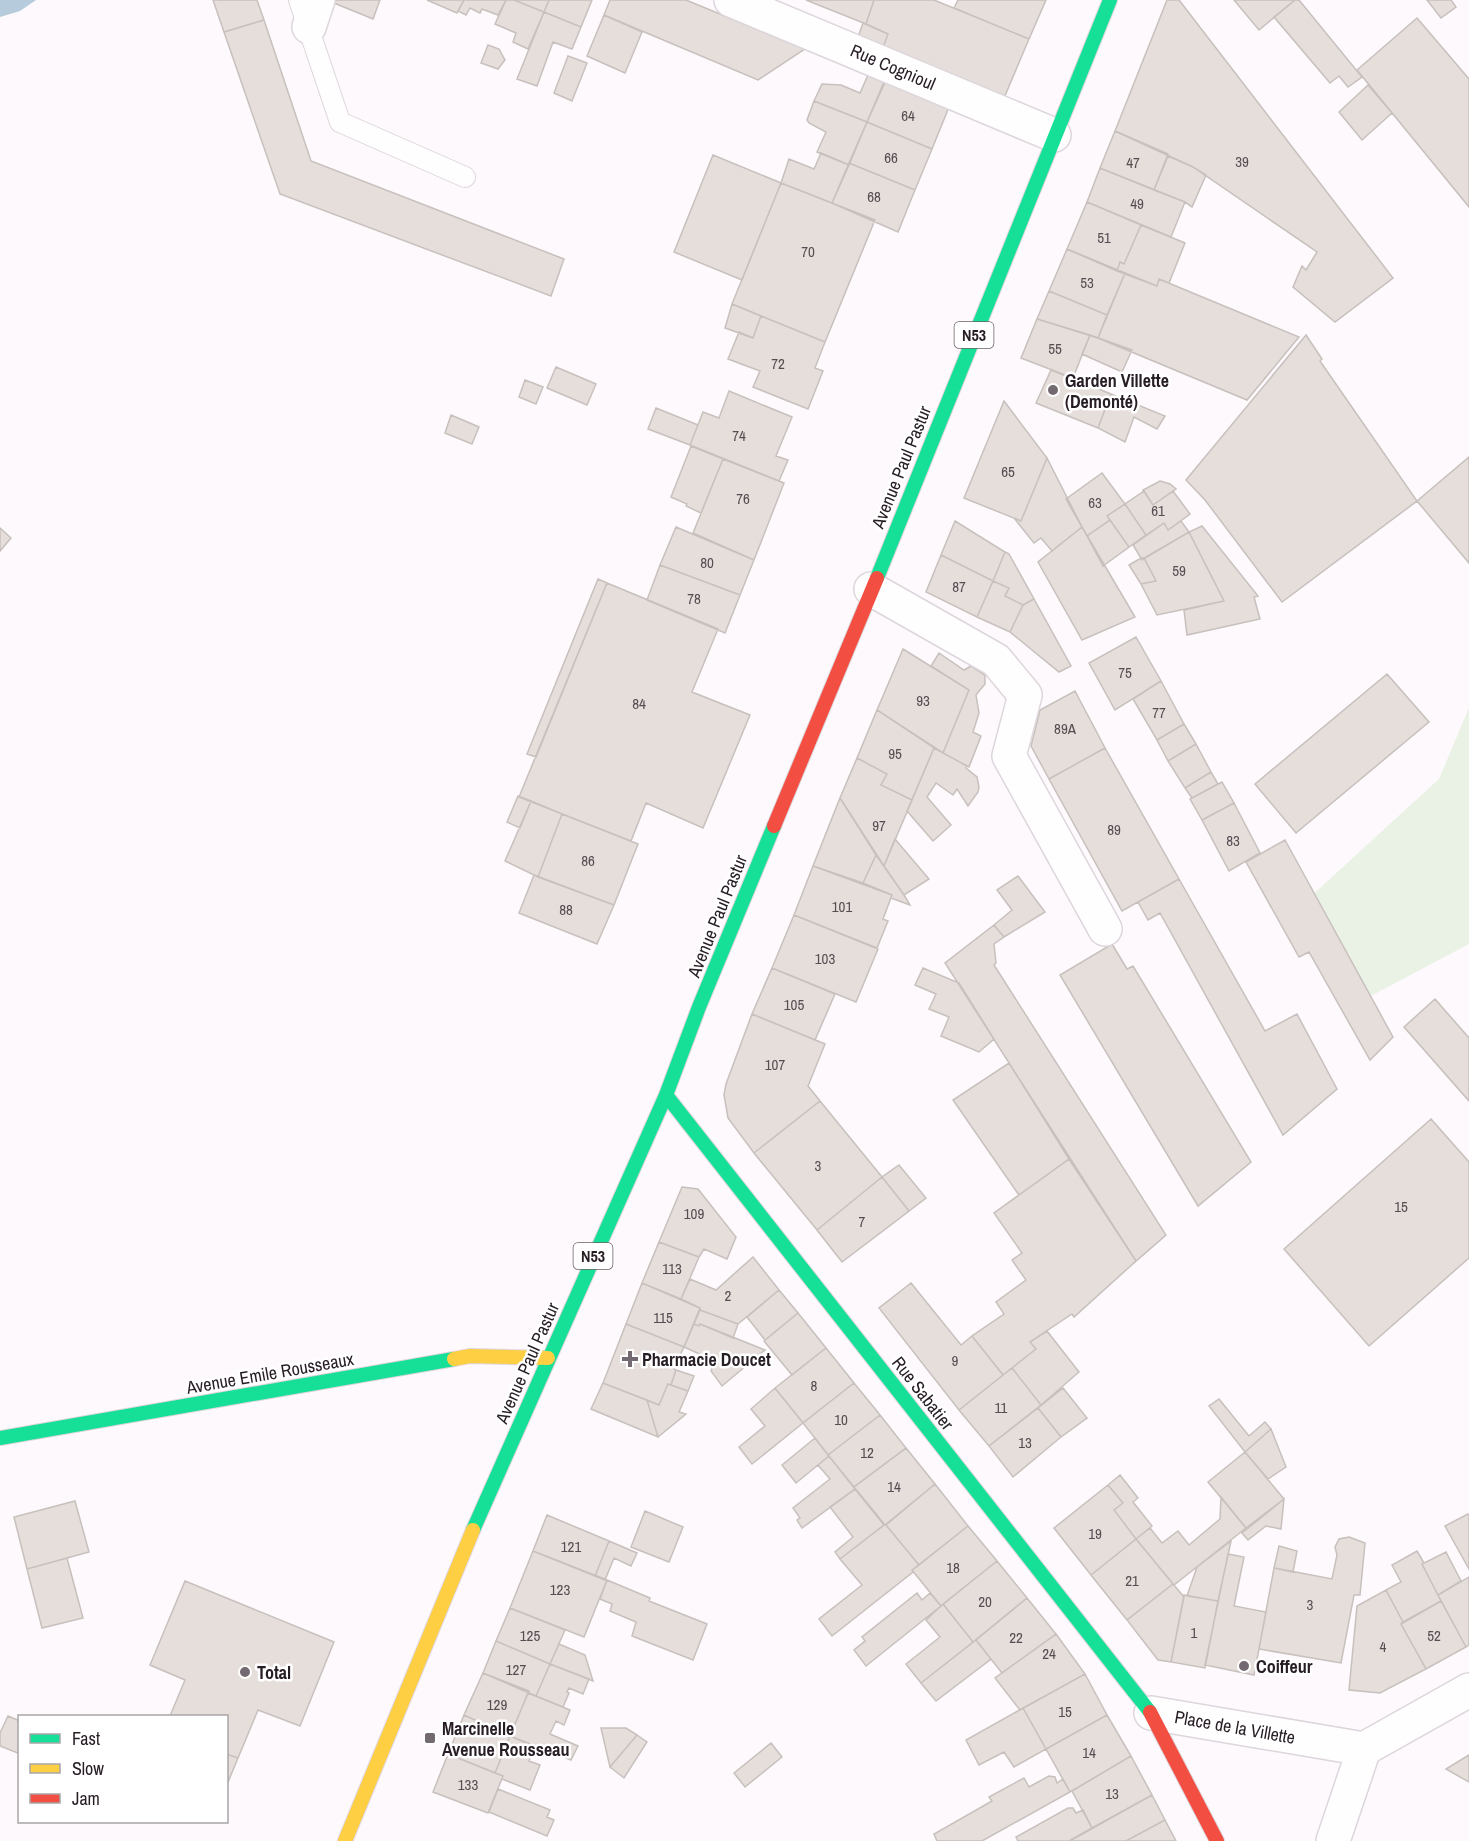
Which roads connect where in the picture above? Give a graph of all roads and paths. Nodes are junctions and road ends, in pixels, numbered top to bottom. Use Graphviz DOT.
graph roads {
  1 [pos="731,0"];
  2 [pos="1110,0"];
  3 [pos="309,9"];
  4 [pos="1054,135"];
  5 [pos="465,177"];
  6 [pos="871,589"];
  7 [pos="1105,929"];
  8 [pos="666,1095"];
  9 [pos="548,1358"];
  10 [pos="0,1438"];
  11 [pos="1469,1690"];
  12 [pos="1151,1713"];
  13 [pos="1364,1749"];
  14 [pos="345,1841"];
  15 [pos="1217,1841"];
  16 [pos="1333,1841"];
  1 -- 4 [label="street, Rue Cognioul"];
  2 -- 4 [label="main road, Avenue Paul Pastur / N53"];
  3 -- 5 [label="lane"];
  4 -- 6 [label="main road, Avenue Paul Pastur / N53"];
  6 -- 7 [label="street"];
  6 -- 8 [label="main road, Avenue Paul Pastur / N53"];
  8 -- 9 [label="main road, Avenue Paul Pastur / N53"];
  8 -- 12 [label="main road, Rue Sabatier"];
  9 -- 10 [label="main road, Avenue Emile Rousseaux"];
  9 -- 14 [label="main road, Avenue Paul Pastur / N53"];
  11 -- 13 [label="street"];
  12 -- 13 [label="street, Place de la Villette"];
  12 -- 15 [label="main road, Place de la Villette"];
  13 -- 16 [label="street"];
}
